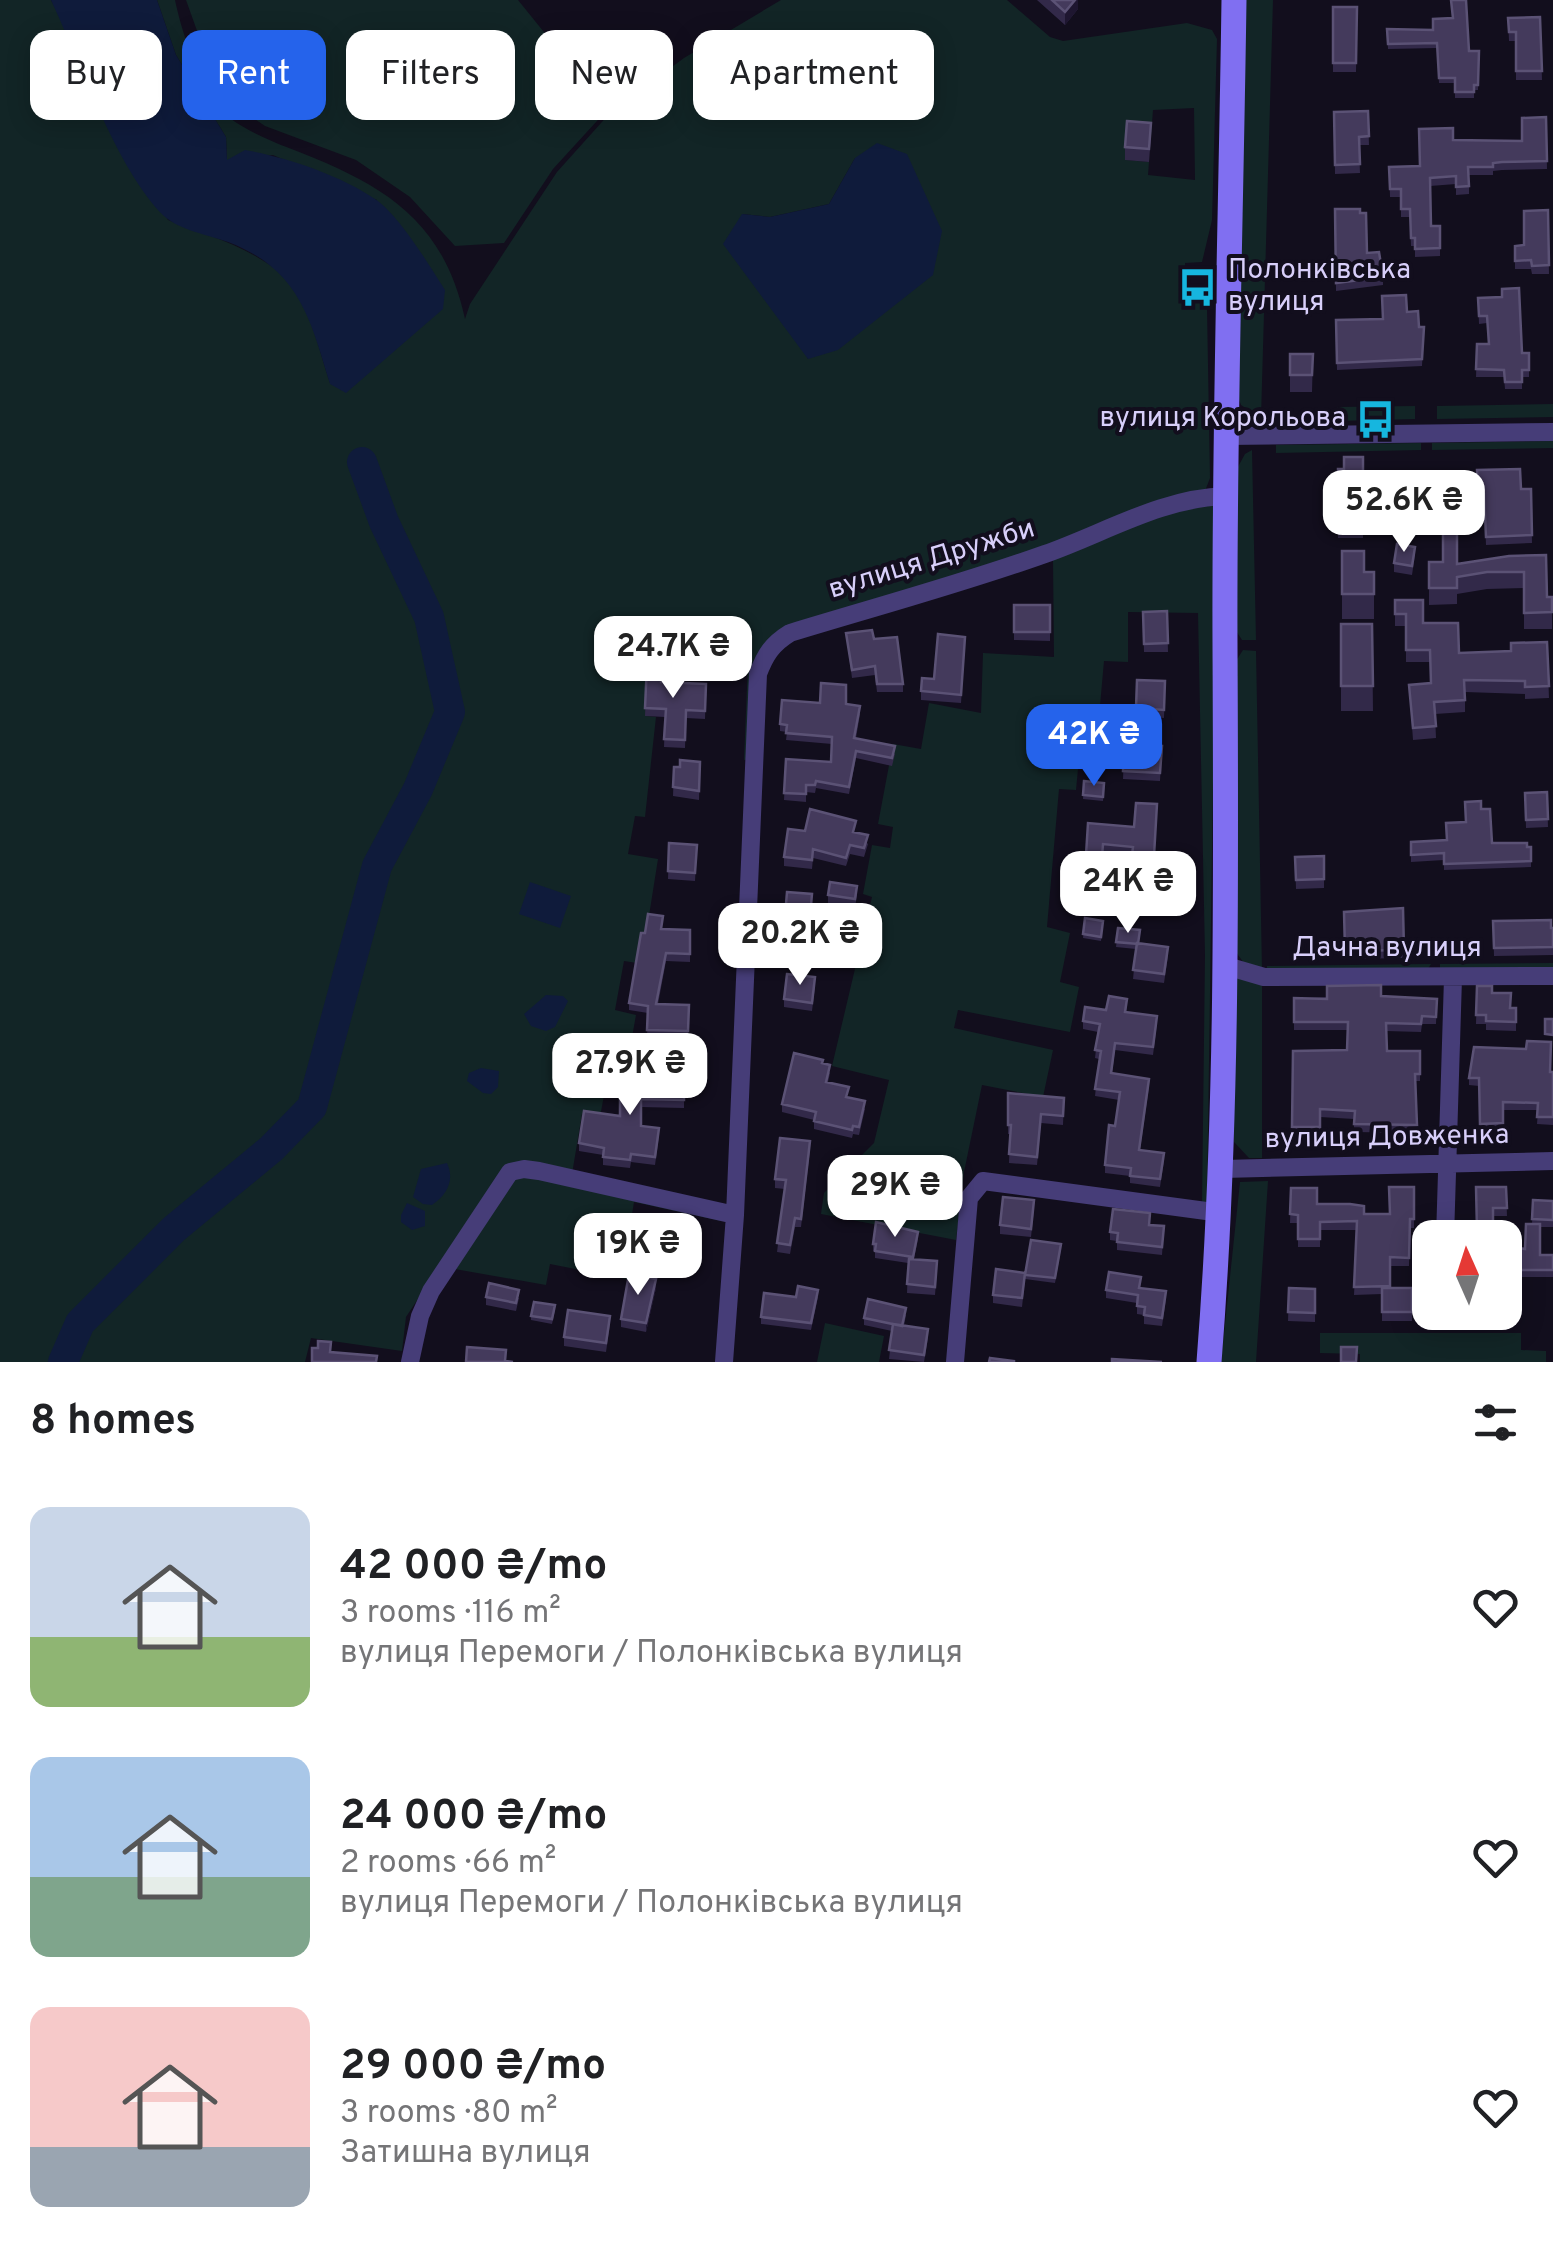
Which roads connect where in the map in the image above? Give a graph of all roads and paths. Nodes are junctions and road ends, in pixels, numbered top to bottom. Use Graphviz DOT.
graph roads {
  1 [pos="1234,0"];
  2 [pos="1553,432"];
  3 [pos="1226,436"];
  4 [pos="1226,496"];
  5 [pos="1224,965"];
  6 [pos="1553,976"];
  7 [pos="1452,978"];
  8 [pos="1553,1161"];
  9 [pos="1446,1165"];
  10 [pos="1222,1169"];
  11 [pos="1221,1213"];
  12 [pos="736,1215"];
  13 [pos="1445,1220"];
  14 [pos="410,1362"];
  15 [pos="724,1362"];
  16 [pos="955,1362"];
  17 [pos="1209,1362"];
  1 -- 3 [label="main road"];
  2 -- 3 [label="street"];
  3 -- 4 [label="main road"];
  4 -- 5 [label="main road"];
  4 -- 12 [label="street, вулиця Дружби"];
  5 -- 7 [label="street, Дачна вулиця"];
  5 -- 10 [label="main road"];
  6 -- 7 [label="street, Дачна вулиця"];
  7 -- 9 [label="street"];
  8 -- 9 [label="street, вулиця Довженка"];
  9 -- 10 [label="street, вулиця Довженка"];
  9 -- 13 [label="street"];
  10 -- 11 [label="main road"];
  11 -- 16 [label="street"];
  11 -- 17 [label="main road"];
  12 -- 14 [label="street"];
  12 -- 15 [label="street, вулиця Дружби"];
}
